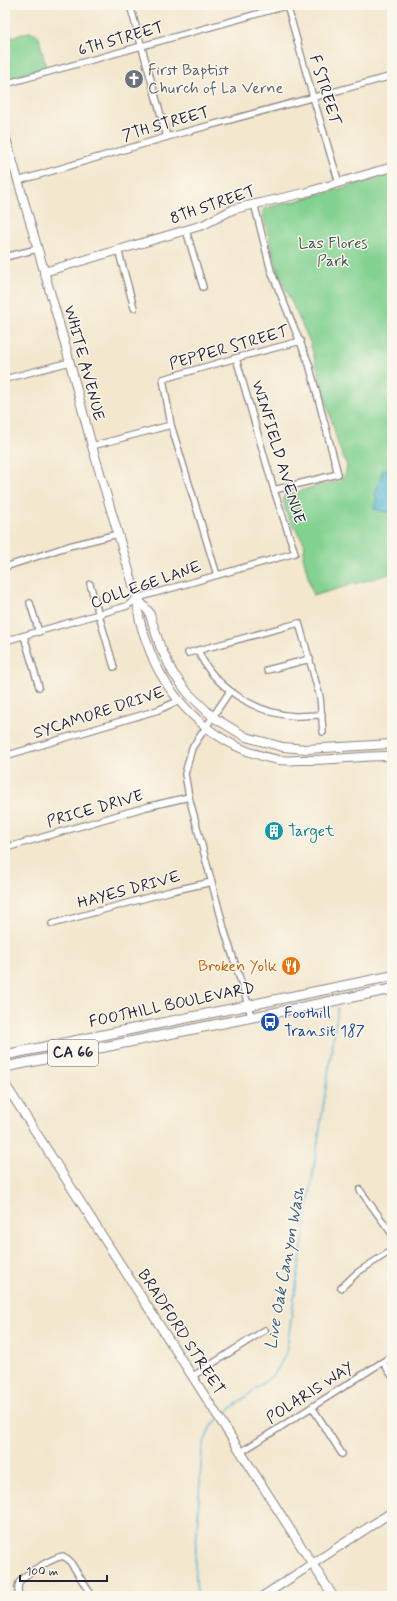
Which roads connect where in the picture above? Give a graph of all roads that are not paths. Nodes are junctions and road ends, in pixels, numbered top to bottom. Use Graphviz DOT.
graph roads {
  1 [pos="130,5"];
  2 [pos="288,5"];
  3 [pos="141,47"];
  4 [pos="392,76"];
  5 [pos="5,84"];
  6 [pos="313,97"];
  7 [pos="5,135"];
  8 [pos="167,137"];
  9 [pos="392,166"];
  10 [pos="18,182"];
  11 [pos="339,183"];
  12 [pos="254,203"];
  13 [pos="186,230"];
  14 [pos="37,249"];
  15 [pos="118,249"];
  16 [pos="5,257"];
  17 [pos="44,272"];
  18 [pos="203,287"];
  19 [pos="134,308"];
  20 [pos="301,341"];
  21 [pos="236,358"];
  22 [pos="70,362"];
  23 [pos="5,379"];
  24 [pos="171,425"];
  25 [pos="92,446"];
  26 [pos="274,490"];
  27 [pos="118,534"];
  28 [pos="295,554"];
  29 [pos="5,567"];
  30 [pos="217,575"];
  31 [pos="90,584"];
  32 [pos="137,598"];
  33 [pos="30,603"];
  34 [pos="99,615"];
  35 [pos="39,632"];
  36 [pos="24,636"];
  37 [pos="5,641"];
  38 [pos="198,650"];
  39 [pos="188,653"];
  40 [pos="310,659"];
  41 [pos="114,667"];
  42 [pos="267,670"];
  43 [pos="39,687"];
  44 [pos="230,691"];
  45 [pos="178,701"];
  46 [pos="322,715"];
  47 [pos="214,717"];
  48 [pos="207,727"];
  49 [pos="322,732"];
  50 [pos="392,744"];
  51 [pos="5,756"];
  52 [pos="392,756"];
  53 [pos="189,797"];
  54 [pos="5,841"];
  55 [pos="212,882"];
  56 [pos="52,924"];
  57 [pos="392,976"];
  58 [pos="392,989"];
  59 [pos="248,1004"];
  60 [pos="251,1017"];
  61 [pos="5,1055"];
  62 [pos="5,1067"];
  63 [pos="5,1084"];
  64 [pos="360,1190"];
  65 [pos="392,1234"];
  66 [pos="392,1250"];
  67 [pos="341,1288"];
  68 [pos="265,1330"];
  69 [pos="392,1356"];
  70 [pos="383,1362"];
  71 [pos="193,1376"];
  72 [pos="392,1376"];
  73 [pos="312,1407"];
  74 [pos="241,1452"];
  75 [pos="342,1454"];
  76 [pos="392,1512"];
  77 [pos="312,1563"];
  78 [pos="19,1596"];
  79 [pos="92,1596"];
  80 [pos="263,1596"];
  81 [pos="334,1596"];
  1 -- 3 [label="street"];
  2 -- 3 [label="street, 6TH STREET"];
  2 -- 6 [label="street, F STREET"];
  3 -- 5 [label="street, 6TH STREET"];
  3 -- 8 [label="street"];
  4 -- 6 [label="street, 7TH STREET"];
  6 -- 8 [label="street, 7TH STREET"];
  6 -- 11 [label="street, F STREET"];
  7 -- 10 [label="main road, WHITE AVENUE"];
  8 -- 10 [label="street, 7TH STREET"];
  9 -- 11 [label="main road, 8TH STREET"];
  10 -- 14 [label="main road, WHITE AVENUE"];
  11 -- 12 [label="main road, 8TH STREET"];
  12 -- 13 [label="main road, 8TH STREET"];
  12 -- 20 [label="street"];
  13 -- 15 [label="main road, 8TH STREET"];
  13 -- 18 [label="street"];
  14 -- 16 [label="street"];
  14 -- 17 [label="main road, WHITE AVENUE"];
  15 -- 17 [label="main road, 8TH STREET"];
  15 -- 19 [label="street"];
  17 -- 22 [label="main road, WHITE AVENUE"];
  20 -- 21 [label="street, PEPPER STREET"];
  20 -- 26 [label="street"];
  21 -- 24 [label="street, PEPPER STREET"];
  21 -- 26 [label="street, WINFIELD AVENUE"];
  22 -- 23 [label="street"];
  22 -- 25 [label="main road, WHITE AVENUE"];
  24 -- 25 [label="street"];
  24 -- 30 [label="street"];
  25 -- 27 [label="main road, WHITE AVENUE"];
  26 -- 28 [label="street, WINFIELD AVENUE"];
  27 -- 29 [label="street"];
  27 -- 32 [label="main road, WHITE AVENUE"];
  28 -- 30 [label="street, COLLEGE LANE"];
  30 -- 32 [label="street, COLLEGE LANE"];
  31 -- 34 [label="street"];
  32 -- 34 [label="street, COLLEGE LANE"];
  32 -- 45 [label="main road, WHITE AVENUE"];
  32 -- 47 [label="main road, WHITE AVENUE"];
  33 -- 35 [label="street"];
  34 -- 35 [label="street, COLLEGE LANE"];
  34 -- 41 [label="street"];
  35 -- 36 [label="street, COLLEGE LANE"];
  36 -- 37 [label="street, COLLEGE LANE"];
  36 -- 43 [label="street"];
  38 -- 39 [label="street"];
  38 -- 40 [label="street"];
  38 -- 44 [label="street"];
  40 -- 42 [label="street"];
  40 -- 46 [label="street"];
  44 -- 46 [label="street"];
  44 -- 47 [label="street"];
  45 -- 48 [label="main road, WHITE AVENUE"];
  45 -- 51 [label="street, SYCAMORE DRIVE"];
  46 -- 49 [label="street"];
  47 -- 48 [label="street"];
  47 -- 50 [label="main road, WHITE AVENUE"];
  48 -- 52 [label="main road, WHITE AVENUE"];
  48 -- 53 [label="street"];
  53 -- 54 [label="street, PRICE DRIVE"];
  53 -- 55 [label="street"];
  55 -- 56 [label="street, HAYES DRIVE"];
  55 -- 59 [label="street"];
  57 -- 59 [label="main road, FOOTHILL BOULEVARD / CA 66"];
  58 -- 60 [label="main road, FOOTHILL BOULEVARD / CA 66"];
  59 -- 60 [label="street"];
  59 -- 61 [label="main road, FOOTHILL BOULEVARD / CA 66"];
  60 -- 62 [label="main road, FOOTHILL BOULEVARD / CA 66"];
  63 -- 71 [label="main road, BRADFORD STREET"];
  64 -- 65 [label="street"];
  66 -- 67 [label="street"];
  68 -- 71 [label="street"];
  69 -- 70 [label="street, POLARIS WAY"];
  70 -- 72 [label="street"];
  70 -- 73 [label="street, POLARIS WAY"];
  71 -- 74 [label="main road, BRADFORD STREET"];
  73 -- 74 [label="street, POLARIS WAY"];
  73 -- 75 [label="street"];
  74 -- 77 [label="main road, BRADFORD STREET"];
  76 -- 77 [label="main road"];
  77 -- 80 [label="main road"];
  77 -- 81 [label="main road, BRADFORD STREET"];
  78 -- 79 [label="street"];
}
